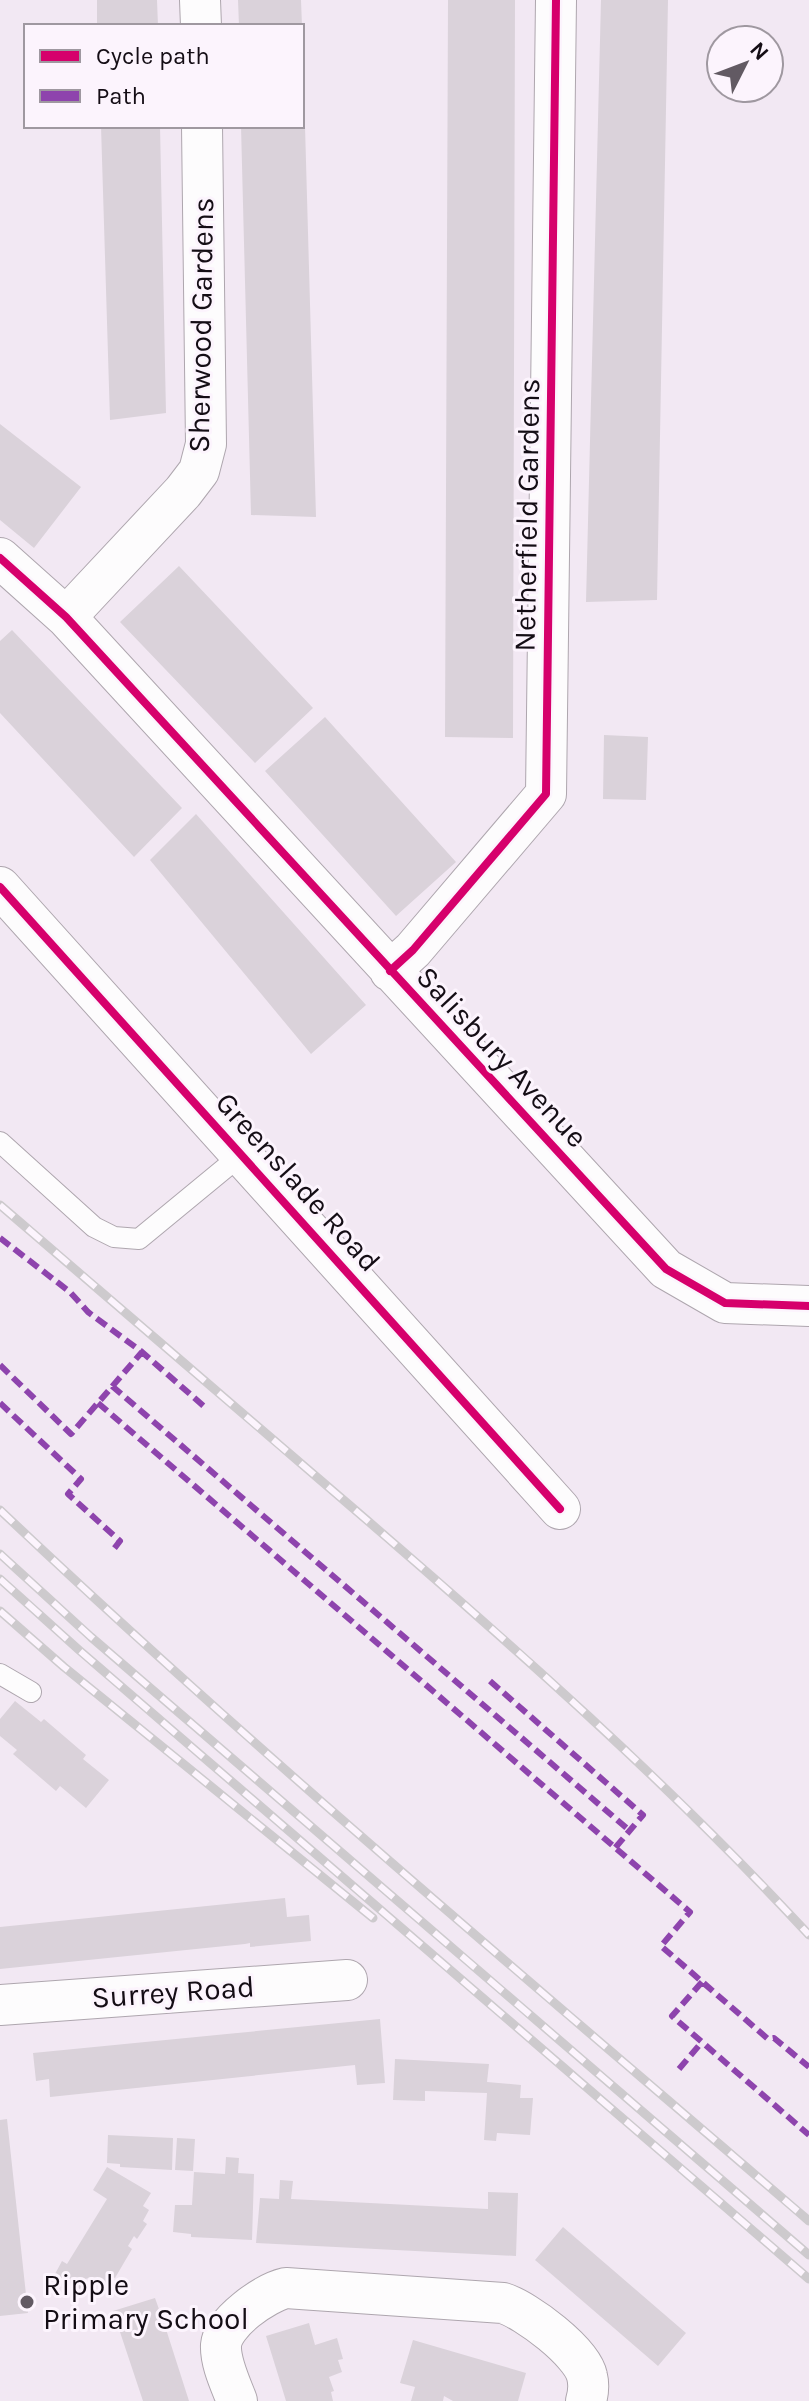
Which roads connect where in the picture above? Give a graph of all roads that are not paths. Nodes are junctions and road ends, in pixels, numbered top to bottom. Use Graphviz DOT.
graph roads {
  1 [pos="200,0"];
  2 [pos="556,0"];
  3 [pos="201,24"];
  4 [pos="202,128"];
  5 [pos="0,558"];
  6 [pos="66,617"];
  7 [pos="0,887"];
  8 [pos="390,971"];
  9 [pos="0,1142"];
  10 [pos="241,1155"];
  11 [pos="809,1306"];
  12 [pos="560,1509"];
  13 [pos="0,1674"];
  14 [pos="31,1692"];
  15 [pos="347,1980"];
  16 [pos="0,2005"];
  17 [pos="237,2401"];
  18 [pos="586,2401"];
  1 -- 3 [label="street"];
  2 -- 8 [label="street, Netherfield Gardens"];
  4 -- 6 [label="street, Sherwood Gardens"];
  5 -- 6 [label="street, Salisbury Avenue"];
  6 -- 8 [label="street, Salisbury Avenue"];
  7 -- 10 [label="street, Greenslade Road"];
  8 -- 11 [label="street, Salisbury Avenue"];
  9 -- 10 [label="lane"];
  10 -- 12 [label="street, Greenslade Road"];
  13 -- 14 [label="lane"];
  15 -- 16 [label="street, Surrey Road"];
  17 -- 18 [label="street"];
}
